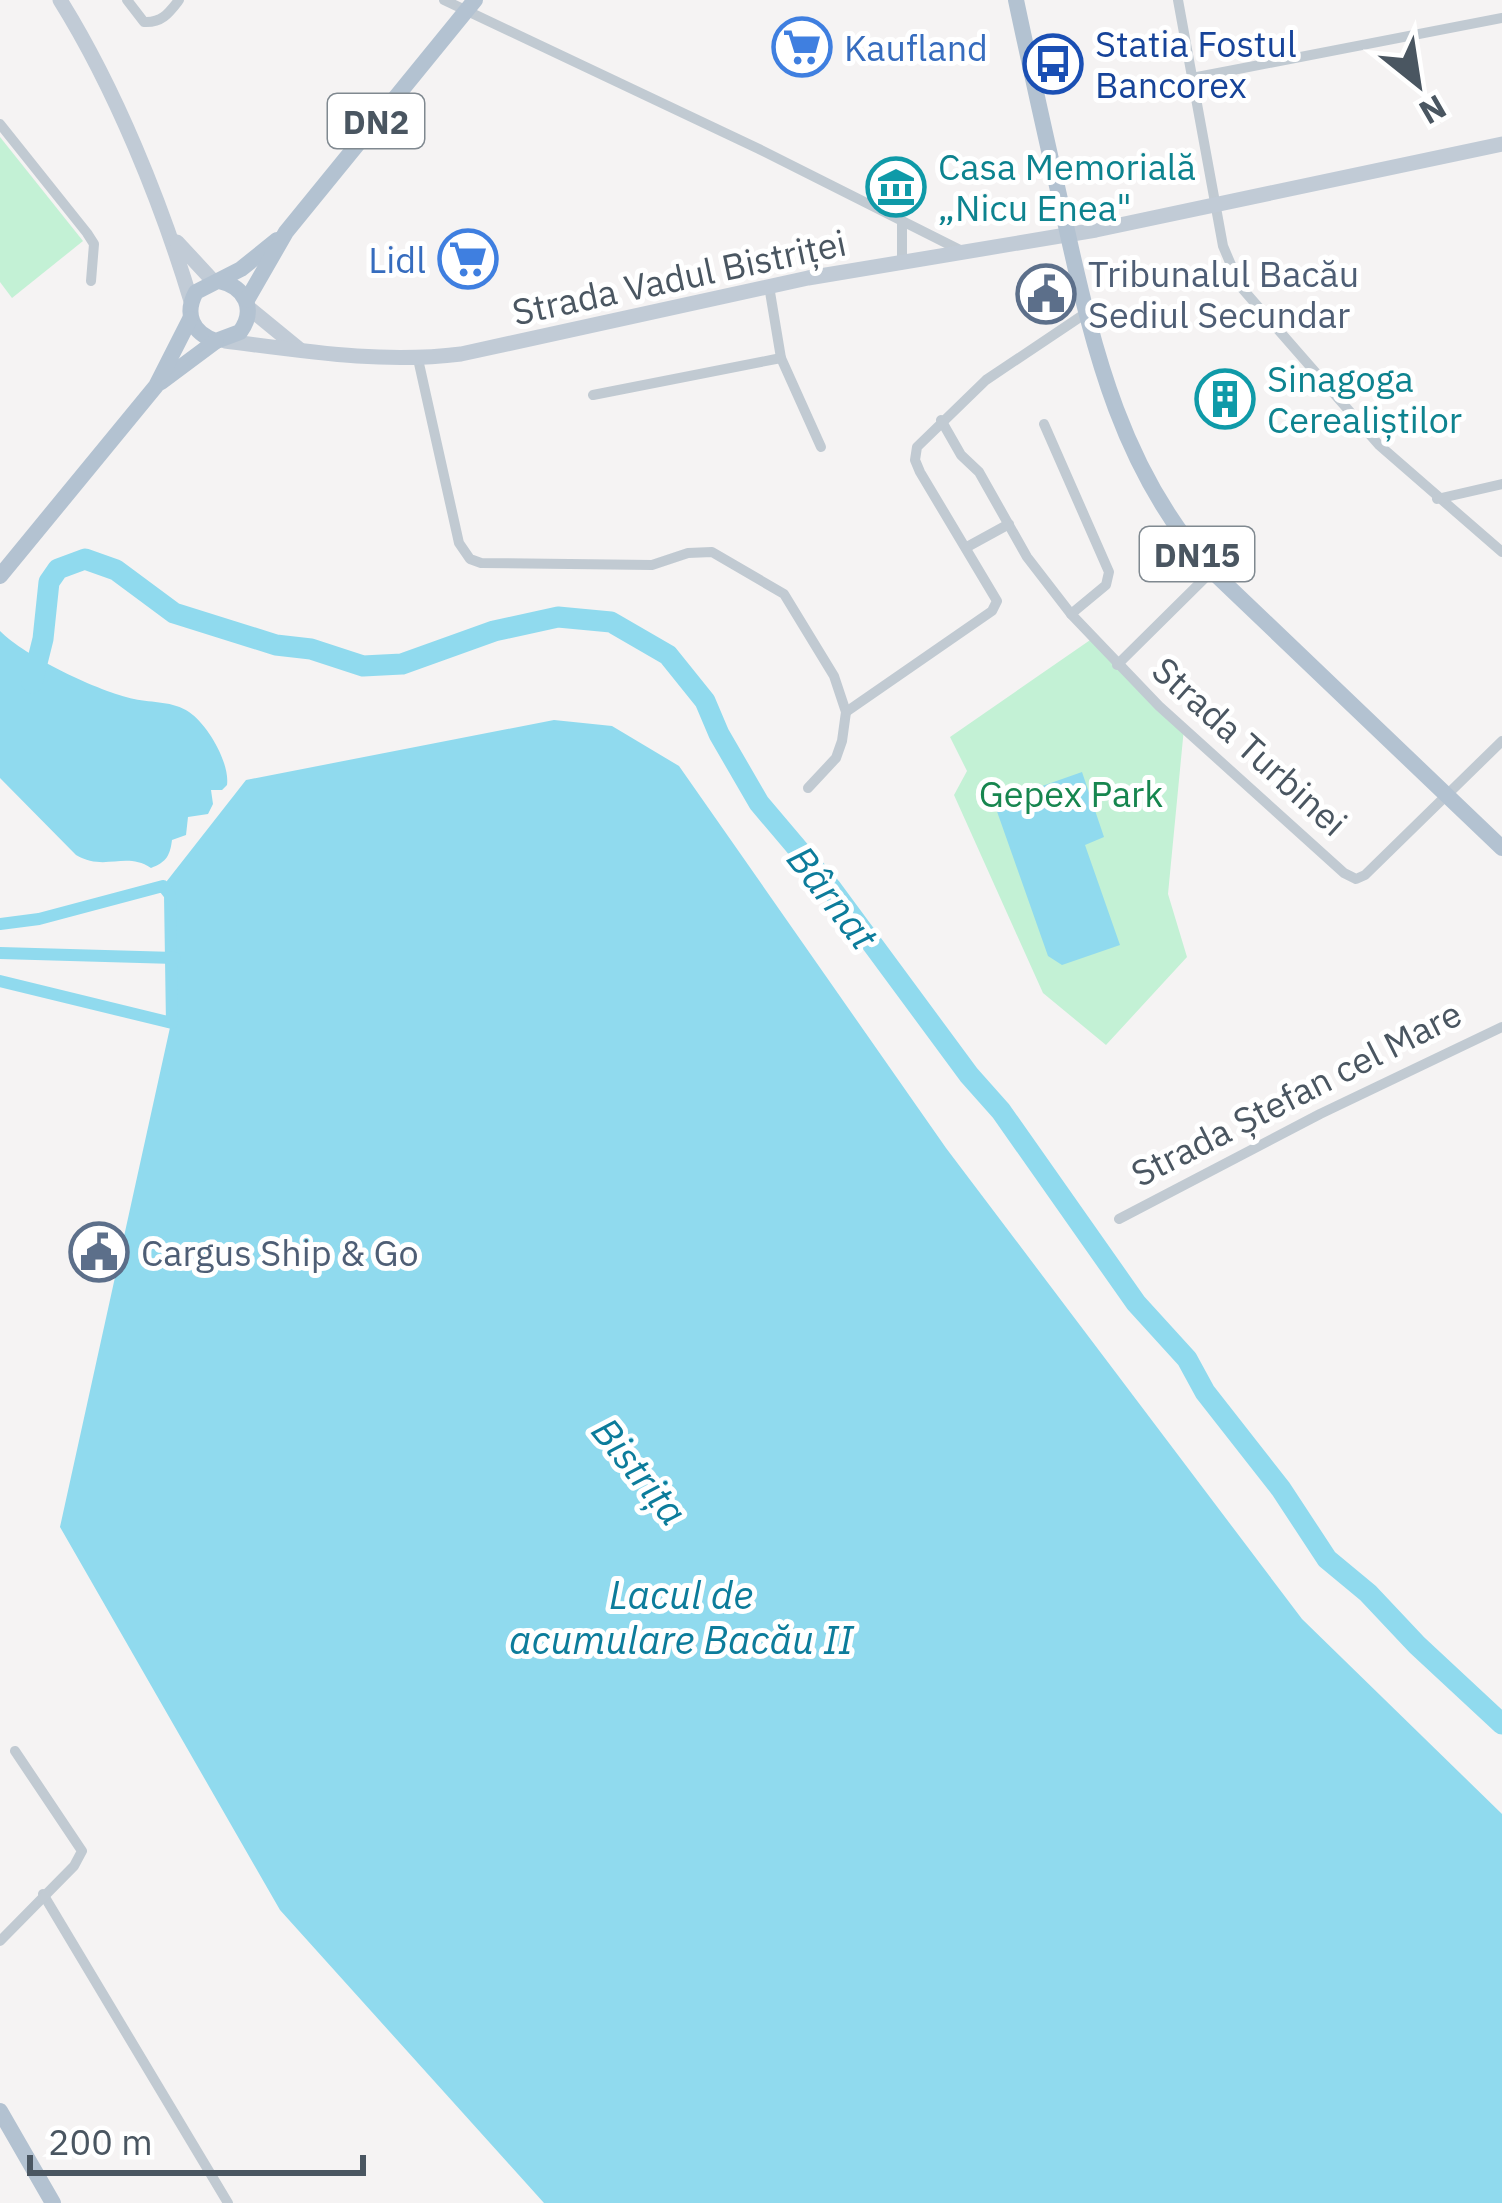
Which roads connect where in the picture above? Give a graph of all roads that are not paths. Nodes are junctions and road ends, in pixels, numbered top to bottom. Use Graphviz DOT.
graph roads {
  1 [pos="60,0"];
  2 [pos="127,0"];
  3 [pos="179,0"];
  4 [pos="444,0"];
  5 [pos="1016,0"];
  6 [pos="1178,0"];
  7 [pos="471,5"];
  8 [pos="1502,18"];
  9 [pos="1192,78"];
  10 [pos="0,124"];
  11 [pos="1502,144"];
  12 [pos="1216,205"];
  13 [pos="902,221"];
  14 [pos="286,232"];
  15 [pos="171,235"];
  16 [pos="1068,235"];
  17 [pos="959,250"];
  18 [pos="902,261"];
  19 [pos="91,281"];
  20 [pos="217,282"];
  21 [pos="769,286"];
  22 [pos="248,304"];
  23 [pos="191,310"];
  24 [pos="1085,313"];
  25 [pos="220,341"];
  26 [pos="302,351"];
  27 [pos="781,358"];
  28 [pos="418,359"];
  29 [pos="155,386"];
  30 [pos="593,395"];
  31 [pos="940,420"];
  32 [pos="1044,424"];
  33 [pos="821,447"];
  34 [pos="1502,484"];
  35 [pos="1437,499"];
  36 [pos="1009,524"];
  37 [pos="967,547"];
  38 [pos="1502,552"];
  39 [pos="1212,571"];
  40 [pos="0,576"];
  41 [pos="1071,614"];
  42 [pos="1118,665"];
  43 [pos="846,712"];
  44 [pos="1502,741"];
  45 [pos="808,788"];
  46 [pos="1448,795"];
  47 [pos="1502,848"];
  48 [pos="1502,1028"];
  49 [pos="1119,1219"];
  50 [pos="15,1751"];
  51 [pos="43,1894"];
  52 [pos="0,1941"];
  53 [pos="3,2126"];
  54 [pos="53,2203"];
  55 [pos="228,2203"];
  1 -- 15 [label="main road"];
  2 -- 3 [label="street"];
  4 -- 7 [label="street"];
  5 -- 16 [label="main road, DN15"];
  6 -- 9 [label="street"];
  7 -- 13 [label="street"];
  7 -- 14 [label="main road, DN2"];
  8 -- 9 [label="street"];
  9 -- 12 [label="street"];
  10 -- 19 [label="street"];
  11 -- 12 [label="main road, Strada Vadul Bistriței"];
  12 -- 16 [label="main road, Strada Vadul Bistriței"];
  12 -- 35 [label="street"];
  13 -- 17 [label="street"];
  13 -- 18 [label="street"];
  14 -- 20 [label="main road, DN2"];
  14 -- 22 [label="main road, DN2"];
  15 -- 20 [label="main road"];
  15 -- 23 [label="main road"];
  16 -- 17 [label="main road, Strada Vadul Bistriței"];
  16 -- 24 [label="main road, DN15"];
  17 -- 18 [label="main road, Strada Vadul Bistriței"];
  18 -- 21 [label="main road, Strada Vadul Bistriței"];
  20 -- 22 [label="main road"];
  20 -- 23 [label="main road, DN2"];
  21 -- 27 [label="street"];
  21 -- 28 [label="main road, Strada Vadul Bistriței"];
  22 -- 25 [label="main road, DN2"];
  22 -- 26 [label="main road"];
  23 -- 25 [label="main road"];
  23 -- 29 [label="main road, DN2"];
  24 -- 31 [label="street"];
  24 -- 39 [label="main road, DN15"];
  25 -- 26 [label="main road, Strada Vadul Bistriței"];
  25 -- 29 [label="main road, DN2"];
  26 -- 28 [label="main road, Strada Vadul Bistriței"];
  27 -- 30 [label="street"];
  27 -- 33 [label="street"];
  28 -- 43 [label="street"];
  29 -- 40 [label="main road, DN2"];
  31 -- 36 [label="street, Strada Turbinei"];
  31 -- 37 [label="street"];
  32 -- 41 [label="street"];
  34 -- 35 [label="street"];
  35 -- 38 [label="street"];
  36 -- 37 [label="street"];
  36 -- 41 [label="street, Strada Turbinei"];
  37 -- 43 [label="street"];
  39 -- 42 [label="street"];
  39 -- 46 [label="main road, DN15"];
  41 -- 42 [label="street, Strada Turbinei"];
  42 -- 46 [label="street, Strada Turbinei"];
  43 -- 45 [label="street"];
  44 -- 46 [label="street"];
  46 -- 47 [label="main road, DN15"];
  48 -- 49 [label="street, Strada Ștefan cel Mare"];
  50 -- 51 [label="street"];
  51 -- 52 [label="street"];
  51 -- 55 [label="street"];
  53 -- 54 [label="main road"];
}
